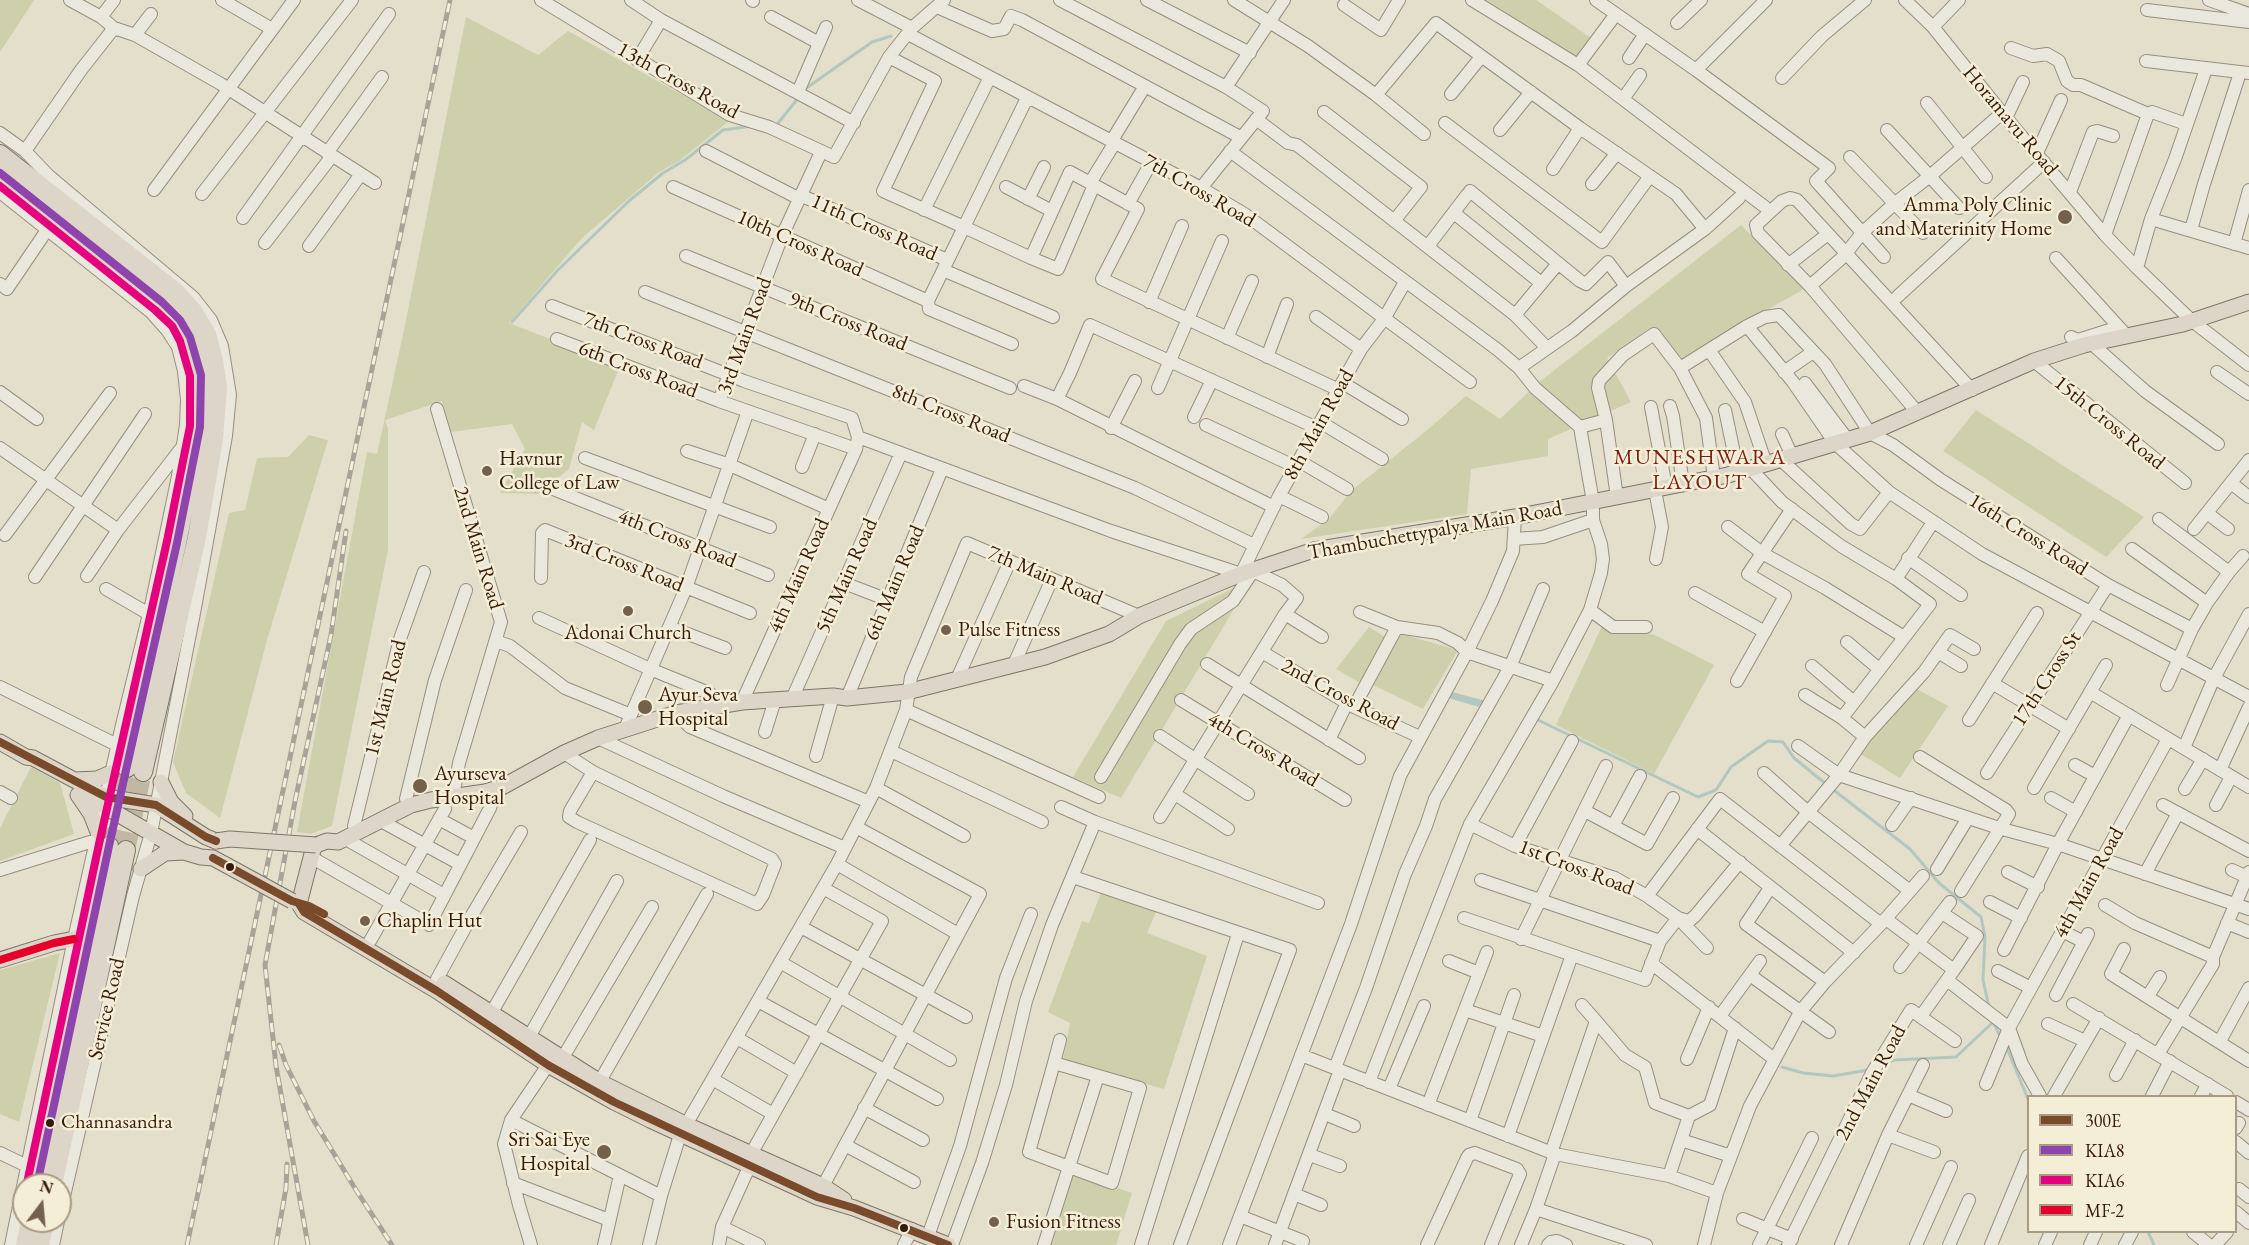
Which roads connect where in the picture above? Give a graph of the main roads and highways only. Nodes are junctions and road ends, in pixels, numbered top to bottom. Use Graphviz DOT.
graph roads {
  1 [pos="0,154"];
  2 [pos="0,173"];
  3 [pos="2249,303"];
  4 [pos="0,742"];
  5 [pos="127,771"];
  6 [pos="520,777"];
  7 [pos="161,782"];
  8 [pos="72,784"];
  9 [pos="105,802"];
  10 [pos="349,832"];
  11 [pos="211,839"];
  12 [pos="102,843"];
  13 [pos="320,847"];
  14 [pos="184,852"];
  15 [pos="141,870"];
  16 [pos="298,900"];
  17 [pos="74,939"];
  18 [pos="0,960"];
  19 [pos="488,1018"];
  20 [pos="555,1059"];
  21 [pos="750,1160"];
  22 [pos="40,1173"];
  23 [pos="55,1173"];
  24 [pos="854,1208"];
  25 [pos="27,1233"];
  26 [pos="12,1243"];
  27 [pos="950,1245"];
  1 -- 5 [label="highway"];
  2 -- 5 [label="highway"];
  3 -- 6 [label="main road, Thambuchettypalya Main Road"];
  4 -- 8 [label="main road"];
  5 -- 8 [label="main road"];
  6 -- 10 [label="main road, Thambuchettypalya Main Road"];
  6 -- 10 [label="main road, Thambuchettypalya Main Road"];
  7 -- 11 [label="main road"];
  8 -- 9 [label="main road"];
  8 -- 12 [label="main road"];
  9 -- 11 [label="main road"];
  9 -- 14 [label="main road"];
  10 -- 13 [label="main road, Thambuchettypalya Main Road"];
  11 -- 13 [label="main road, bridge"];
  12 -- 22 [label="highway"];
  12 -- 23 [label="highway"];
  13 -- 16 [label="main road"];
  14 -- 15 [label="main road"];
  14 -- 16 [label="main road, bridge"];
  16 -- 19 [label="main road"];
  16 -- 19 [label="main road"];
  17 -- 18 [label="main road"];
  19 -- 20 [label="main road"];
  19 -- 20 [label="main road"];
  20 -- 21 [label="main road"];
  21 -- 24 [label="main road"];
  21 -- 24 [label="main road"];
  24 -- 27 [label="main road"];
  25 -- 26 [label="highway"];
}
